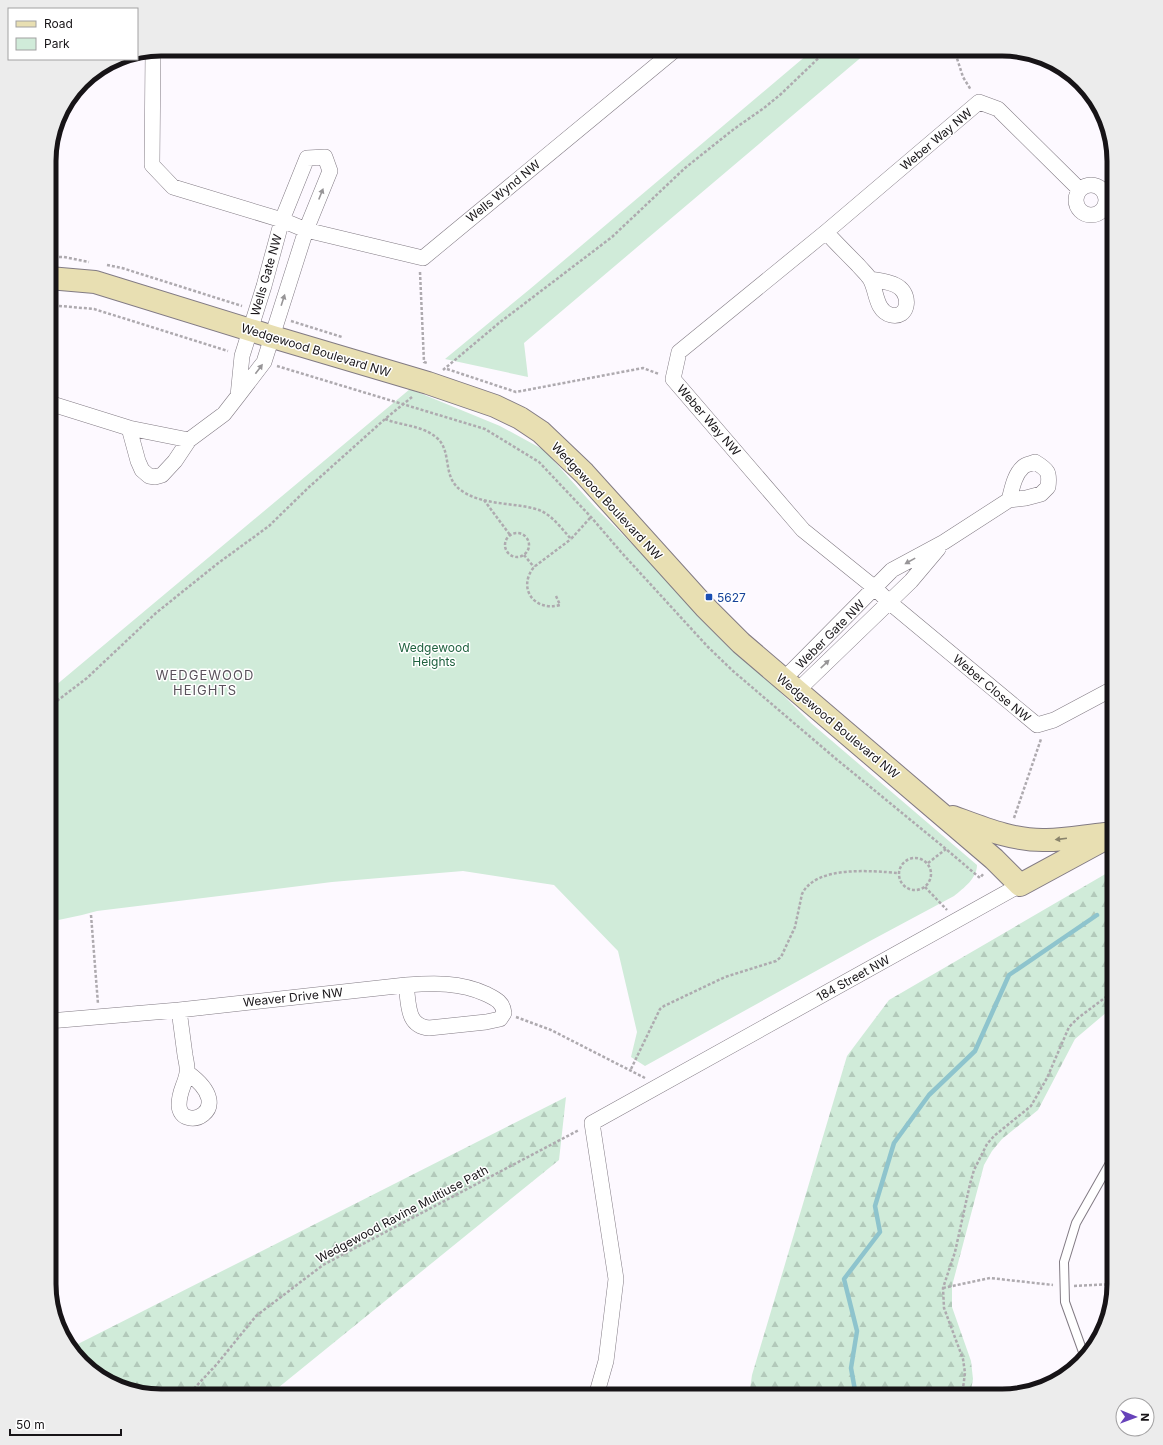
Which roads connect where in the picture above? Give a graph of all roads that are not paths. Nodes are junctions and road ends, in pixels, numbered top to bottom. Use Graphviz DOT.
graph roads {
  1 [pos="153,56"];
  2 [pos="668,56"];
  3 [pos="1080,190"];
  4 [pos="282,220"];
  5 [pos="306,230"];
  6 [pos="826,232"];
  7 [pos="56,279"];
  8 [pos="871,279"];
  9 [pos="253,320"];
  10 [pos="275,327"];
  11 [pos="238,396"];
  12 [pos="56,405"];
  13 [pos="129,428"];
  14 [pos="189,440"];
  15 [pos="1009,500"];
  16 [pos="944,542"];
  17 [pos="882,595"];
  18 [pos="791,685"];
  19 [pos="1107,692"];
  20 [pos="938,811"];
  21 [pos="1107,834"];
  22 [pos="1107,837"];
  23 [pos="1020,885"];
  24 [pos="406,985"];
  25 [pos="179,1010"];
  26 [pos="56,1020"];
  27 [pos="188,1073"];
  28 [pos="1107,1168"];
  29 [pos="1083,1351"];
  30 [pos="598,1389"];
  1 -- 4 [label="street"];
  2 -- 5 [label="street, Wells Wynd NW"];
  3 -- 6 [label="street, Weber Way NW"];
  4 -- 5 [label="street"];
  5 -- 4 [label="street, one-way"];
  4 -- 9 [label="street, Wells Gate NW"];
  10 -- 5 [label="street, Wells Gate NW, one-way"];
  6 -- 8 [label="street"];
  6 -- 17 [label="street, Weber Way NW"];
  7 -- 9 [label="street, Wedgewood Boulevard NW"];
  9 -- 10 [label="street, Wedgewood Boulevard NW"];
  9 -- 11 [label="street, Wells Gate NW"];
  11 -- 10 [label="street, Wells Gate NW, one-way"];
  10 -- 18 [label="street, Wedgewood Boulevard NW"];
  11 -- 14 [label="street, Wells Gate NW"];
  12 -- 13 [label="street"];
  13 -- 14 [label="street"];
  13 -- 14 [label="street, Wells Gate NW"];
  15 -- 16 [label="street"];
  16 -- 17 [label="street"];
  16 -- 17 [label="street, one-way"];
  17 -- 18 [label="street, Weber Gate NW"];
  17 -- 19 [label="street, Weber Close NW"];
  18 -- 20 [label="street, Wedgewood Boulevard NW"];
  21 -- 20 [label="street, one-way"];
  20 -- 23 [label="street, Wedgewood Boulevard NW"];
  22 -- 23 [label="street, 184 Street NW"];
  23 -- 30 [label="street, 184 Street NW"];
  24 -- 24 [label="street, Weaver Drive NW"];
  24 -- 25 [label="street, Weaver Drive NW"];
  25 -- 26 [label="street, Weaver Drive NW"];
  25 -- 27 [label="street"];
  28 -- 29 [label="lane"];
}
